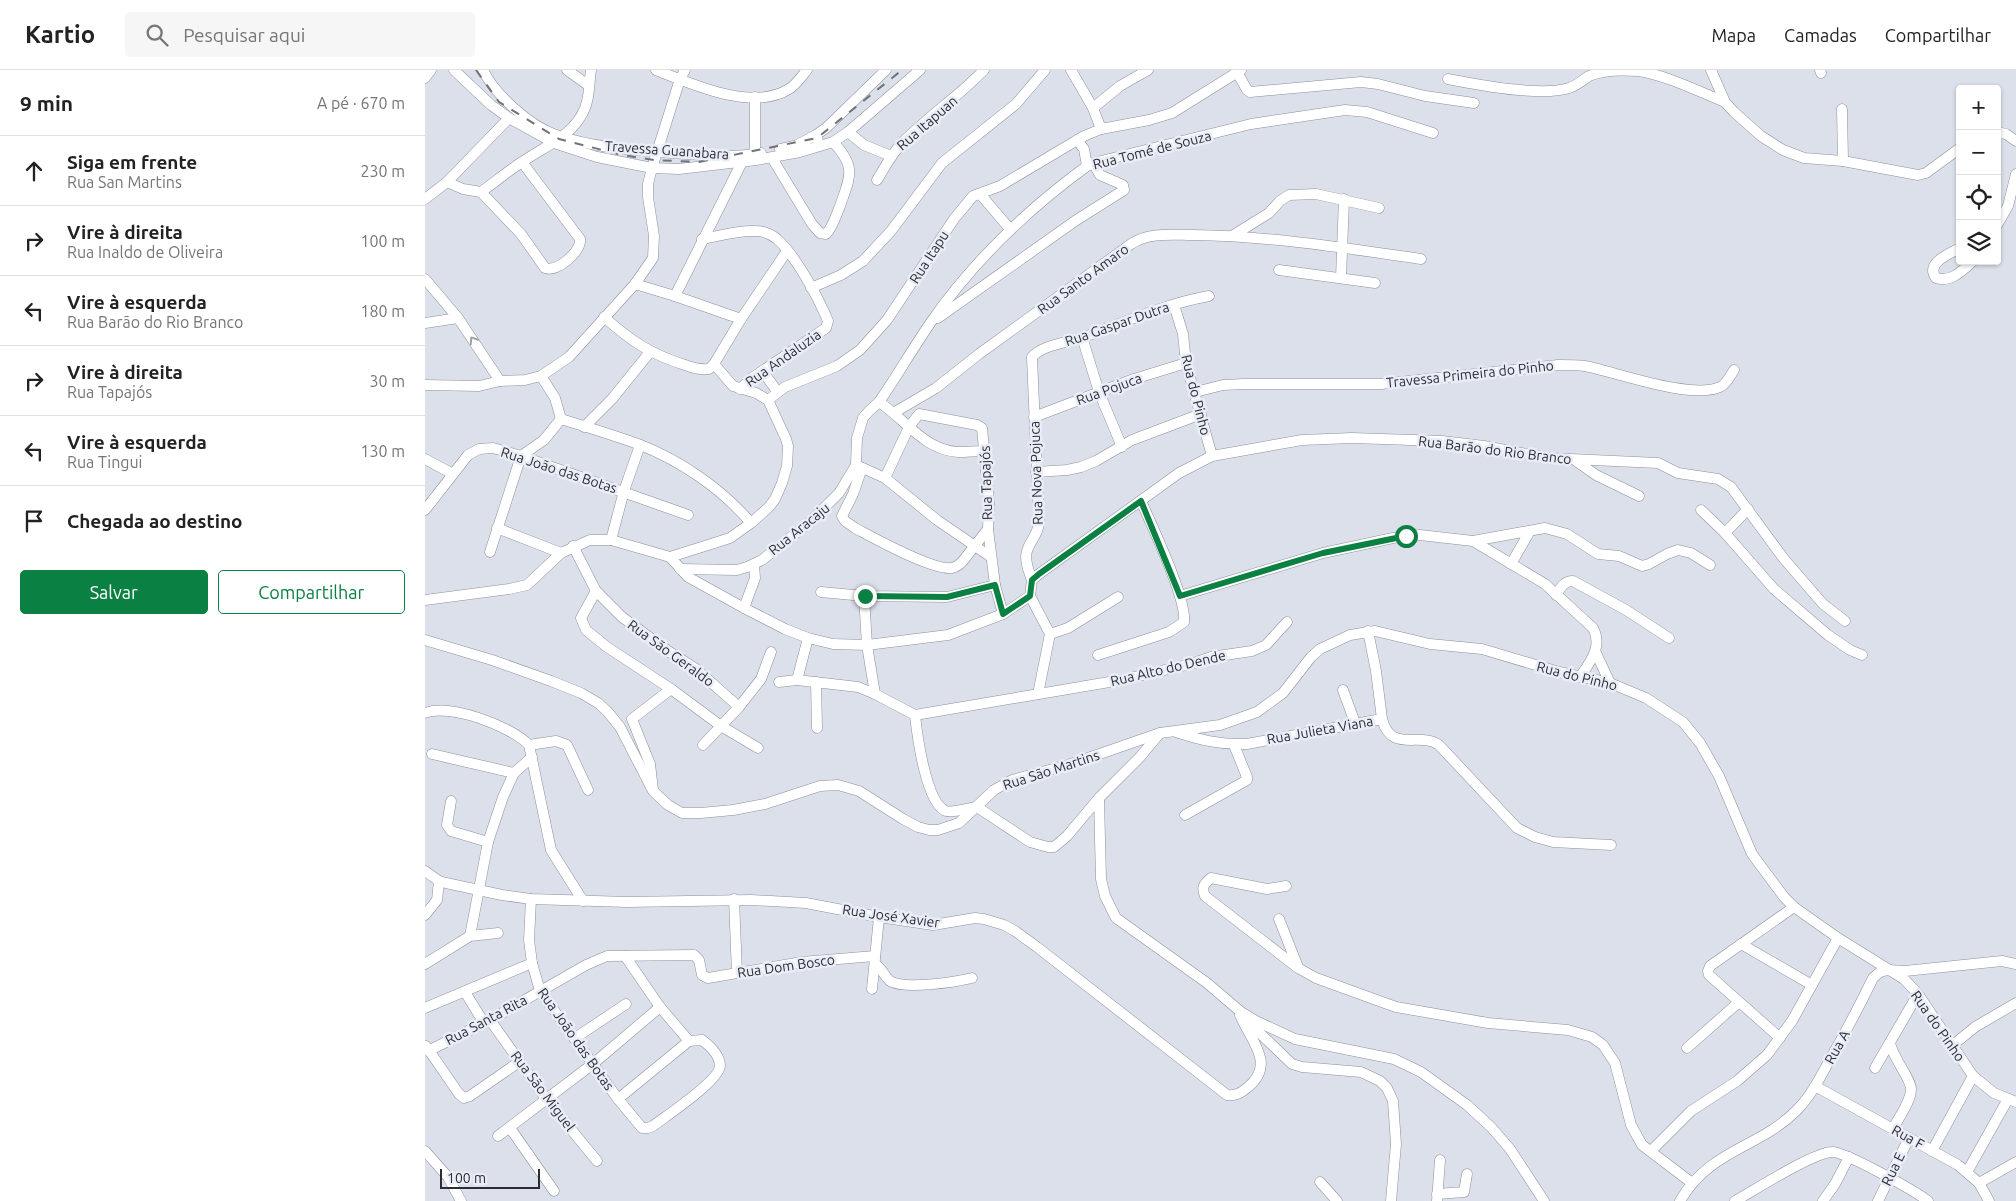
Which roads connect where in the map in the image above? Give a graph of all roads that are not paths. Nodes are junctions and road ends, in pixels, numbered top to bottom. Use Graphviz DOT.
graph roads {
  1 [pos="431,70"];
  2 [pos="454,70"];
  3 [pos="483,70"];
  4 [pos="567,70"];
  5 [pos="591,70"];
  6 [pos="807,70"];
  7 [pos="886,70"];
  8 [pos="920,70"];
  9 [pos="984,70"];
  10 [pos="1045,70"];
  11 [pos="1071,70"];
  12 [pos="1148,70"];
  13 [pos="1711,70"];
  14 [pos="662,71"];
  15 [pos="1239,71"];
  16 [pos="683,75"];
  17 [pos="425,78"];
  18 [pos="1448,79"];
  19 [pos="588,85"];
  20 [pos="755,97"];
  21 [pos="1725,102"];
  22 [pos="1474,103"];
  23 [pos="1093,108"];
  24 [pos="1842,109"];
  25 [pos="509,118"];
  26 [pos="1101,129"];
  27 [pos="848,132"];
  28 [pos="1433,133"];
  29 [pos="2001,133"];
  30 [pos="816,135"];
  31 [pos="564,137"];
  32 [pos="1077,140"];
  33 [pos="2016,141"];
  34 [pos="833,142"];
  35 [pos="554,143"];
  36 [pos="820,147"];
  37 [pos="1956,151"];
  38 [pos="656,152"];
  39 [pos="755,154"];
  40 [pos="891,156"];
  41 [pos="772,158"];
  42 [pos="1843,161"];
  43 [pos="522,162"];
  44 [pos="742,162"];
  45 [pos="1090,164"];
  46 [pos="651,168"];
  47 [pos="2016,174"];
  48 [pos="877,180"];
  49 [pos="447,182"];
  50 [pos="481,192"];
  51 [pos="979,194"];
  52 [pos="425,199"];
  53 [pos="1344,199"];
  54 [pos="1379,208"];
  55 [pos="2000,220"];
  56 [pos="1010,229"];
  57 [pos="1232,236"];
  58 [pos="702,240"];
  59 [pos="1342,247"];
  60 [pos="1956,250"];
  61 [pos="787,251"];
  62 [pos="1421,259"];
  63 [pos="1968,265"];
  64 [pos="1279,270"];
  65 [pos="1341,278"];
  66 [pos="425,279"];
  67 [pos="1375,283"];
  68 [pos="635,284"];
  69 [pos="811,288"];
  70 [pos="675,296"];
  71 [pos="1209,296"];
  72 [pos="1174,304"];
  73 [pos="604,317"];
  74 [pos="459,318"];
  75 [pos="741,319"];
  76 [pos="931,322"];
  77 [pos="425,323"];
  78 [pos="1082,337"];
  79 [pos="650,352"];
  80 [pos="1031,362"];
  81 [pos="1186,363"];
  82 [pos="714,364"];
  83 [pos="1734,370"];
  84 [pos="763,372"];
  85 [pos="541,376"];
  86 [pos="500,381"];
  87 [pos="425,385"];
  88 [pos="740,389"];
  89 [pos="777,391"];
  90 [pos="1099,392"];
  91 [pos="1195,392"];
  92 [pos="768,400"];
  93 [pos="879,402"];
  94 [pos="895,412"];
  95 [pos="1201,414"];
  96 [pos="1034,417"];
  97 [pos="561,418"];
  98 [pos="584,426"];
  99 [pos="909,427"];
  100 [pos="639,445"];
  101 [pos="1122,446"];
  102 [pos="985,451"];
  103 [pos="521,456"];
  104 [pos="1212,456"];
  105 [pos="425,459"];
  106 [pos="1575,460"];
  107 [pos="859,466"];
  108 [pos="1036,472"];
  109 [pos="453,474"];
  110 [pos="885,478"];
  111 [pos="624,491"];
  112 [pos="1639,496"];
  113 [pos="1141,501"];
  114 [pos="1748,509"];
  115 [pos="425,510"];
  116 [pos="1701,510"];
  117 [pos="688,514"];
  118 [pos="751,523"];
  119 [pos="497,528"];
  120 [pos="988,529"];
  121 [pos="1530,530"];
  122 [pos="1725,533"];
  123 [pos="611,540"];
  124 [pos="1473,541"];
  125 [pos="573,546"];
  126 [pos="974,547"];
  127 [pos="490,552"];
  128 [pos="561,553"];
  129 [pos="670,557"];
  130 [pos="991,557"];
  131 [pos="1511,564"];
  132 [pos="753,565"];
  133 [pos="1710,565"];
  134 [pos="680,569"];
  135 [pos="1032,580"];
  136 [pos="995,585"];
  137 [pos="596,591"];
  138 [pos="821,592"];
  139 [pos="1556,595"];
  140 [pos="865,596"];
  141 [pos="1030,596"];
  142 [pos="1180,596"];
  143 [pos="1118,597"];
  144 [pos="425,600"];
  145 [pos="744,608"];
  146 [pos="1003,614"];
  147 [pos="1845,621"];
  148 [pos="1287,622"];
  149 [pos="1368,631"];
  150 [pos="1050,634"];
  151 [pos="808,638"];
  152 [pos="1669,638"];
  153 [pos="425,640"];
  154 [pos="867,645"];
  155 [pos="771,652"];
  156 [pos="1595,653"];
  157 [pos="1098,655"];
  158 [pos="1861,655"];
  159 [pos="1580,677"];
  160 [pos="797,680"];
  161 [pos="779,682"];
  162 [pos="816,682"];
  163 [pos="1610,683"];
  164 [pos="671,689"];
  165 [pos="1343,690"];
  166 [pos="875,694"];
  167 [pos="1038,694"];
  168 [pos="739,707"];
  169 [pos="425,713"];
  170 [pos="915,715"];
  171 [pos="1383,719"];
  172 [pos="1355,723"];
  173 [pos="721,726"];
  174 [pos="817,728"];
  175 [pos="1171,731"];
  176 [pos="1159,733"];
  177 [pos="529,745"];
  178 [pos="703,745"];
  179 [pos="1234,745"];
  180 [pos="759,748"];
  181 [pos="432,754"];
  182 [pos="532,757"];
  183 [pos="514,773"];
  184 [pos="589,790"];
  185 [pos="653,791"];
  186 [pos="1099,798"];
  187 [pos="451,801"];
  188 [pos="977,807"];
  189 [pos="1185,815"];
  190 [pos="488,842"];
  191 [pos="1611,845"];
  192 [pos="425,871"];
  193 [pos="439,881"];
  194 [pos="1286,886"];
  195 [pos="478,890"];
  196 [pos="531,899"];
  197 [pos="734,899"];
  198 [pos="583,901"];
  199 [pos="1794,907"];
  200 [pos="425,915"];
  201 [pos="879,917"];
  202 [pos="1279,919"];
  203 [pos="498,933"];
  204 [pos="470,936"];
  205 [pos="1838,938"];
  206 [pos="1741,944"];
  207 [pos="625,956"];
  208 [pos="875,960"];
  209 [pos="531,963"];
  210 [pos="425,964"];
  211 [pos="2016,964"];
  212 [pos="1298,968"];
  213 [pos="1888,970"];
  214 [pos="700,972"];
  215 [pos="737,972"];
  216 [pos="972,978"];
  217 [pos="1812,985"];
  218 [pos="872,989"];
  219 [pos="540,991"];
  220 [pos="465,992"];
  221 [pos="1918,994"];
  222 [pos="1739,1002"];
  223 [pos="2016,1003"];
  224 [pos="626,1004"];
  225 [pos="660,1007"];
  226 [pos="425,1008"];
  227 [pos="1238,1011"];
  228 [pos="487,1022"];
  229 [pos="575,1038"];
  230 [pos="687,1038"];
  231 [pos="1780,1038"];
  232 [pos="1891,1042"];
  233 [pos="1953,1045"];
  234 [pos="427,1048"];
  235 [pos="1687,1048"];
  236 [pos="519,1062"];
  237 [pos="594,1063"];
  238 [pos="1875,1068"];
  239 [pos="1973,1076"];
  240 [pos="1815,1086"];
  241 [pos="618,1099"];
  242 [pos="547,1100"];
  243 [pos="2012,1100"];
  244 [pos="510,1128"];
  245 [pos="1893,1129"];
  246 [pos="498,1136"];
  247 [pos="1909,1138"];
  248 [pos="1932,1150"];
  249 [pos="1651,1151"];
  250 [pos="425,1152"];
  251 [pos="1849,1157"];
  252 [pos="1439,1160"];
  253 [pos="597,1161"];
  254 [pos="2016,1162"];
  255 [pos="1967,1172"];
  256 [pos="1467,1174"];
  257 [pos="1889,1179"];
  258 [pos="1320,1182"];
  259 [pos="1692,1183"];
  260 [pos="1979,1183"];
  261 [pos="554,1191"];
  262 [pos="1437,1198"];
  263 [pos="461,1201"];
  264 [pos="1337,1201"];
  265 [pos="1391,1201"];
  266 [pos="1544,1201"];
  267 [pos="1680,1201"];
  268 [pos="1735,1201"];
  269 [pos="1823,1201"];
  270 [pos="1878,1201"];
  271 [pos="1928,1201"];
  272 [pos="1989,1201"];
  1 -- 17 [label="street"];
  2 -- 25 [label="street"];
  3 -- 31 [label="street, Travessa Guanabara"];
  4 -- 19 [label="street"];
  5 -- 19 [label="street"];
  6 -- 20 [label="street"];
  7 -- 30 [label="street, Travessa Guanabara"];
  8 -- 27 [label="street"];
  9 -- 40 [label="street, Rua Itapuan"];
  10 -- 69 [label="street"];
  11 -- 23 [label="street"];
  12 -- 23 [label="street"];
  13 -- 21 [label="street"];
  14 -- 16 [label="street"];
  15 -- 22 [label="street"];
  15 -- 26 [label="street, Rua Itapu"];
  16 -- 20 [label="street"];
  16 -- 38 [label="street"];
  18 -- 21 [label="street"];
  19 -- 31 [label="street"];
  20 -- 39 [label="street"];
  21 -- 42 [label="street"];
  23 -- 26 [label="street"];
  24 -- 42 [label="street"];
  25 -- 35 [label="street"];
  25 -- 49 [label="street"];
  26 -- 32 [label="street, Rua Itapu"];
  27 -- 34 [label="street"];
  27 -- 40 [label="street"];
  28 -- 45 [label="street, Rua Tomé de Souza"];
  29 -- 33 [label="street"];
  30 -- 36 [label="street"];
  30 -- 39 [label="street, Travessa Guanabara"];
  31 -- 35 [label="street"];
  31 -- 38 [label="street, Travessa Guanabara"];
  32 -- 45 [label="street"];
  32 -- 51 [label="street, Rua Itapu"];
  34 -- 36 [label="street"];
  34 -- 41 [label="street"];
  35 -- 43 [label="street"];
  35 -- 46 [label="street"];
  36 -- 41 [label="street"];
  37 -- 42 [label="street"];
  38 -- 39 [label="street, Travessa Guanabara"];
  38 -- 46 [label="street"];
  40 -- 48 [label="street, Rua Itapuan"];
  41 -- 44 [label="street"];
  43 -- 50 [label="street"];
  43 -- 50 [label="street"];
  44 -- 46 [label="street"];
  44 -- 58 [label="street"];
  45 -- 56 [label="street, Rua Tomé de Souza"];
  45 -- 76 [label="street"];
  46 -- 68 [label="street"];
  47 -- 55 [label="street"];
  49 -- 50 [label="street"];
  49 -- 52 [label="street"];
  51 -- 56 [label="street"];
  51 -- 89 [label="street, Rua Itapu"];
  53 -- 54 [label="street"];
  53 -- 57 [label="street"];
  53 -- 59 [label="street"];
  56 -- 76 [label="street, Rua Tomé de Souza"];
  57 -- 59 [label="street, Rua Santo Amaro"];
  57 -- 94 [label="street, Rua Santo Amaro"];
  58 -- 61 [label="street"];
  58 -- 70 [label="street"];
  59 -- 62 [label="street, Rua Santo Amaro"];
  59 -- 65 [label="street"];
  60 -- 63 [label="street"];
  61 -- 69 [label="street"];
  61 -- 75 [label="street"];
  64 -- 65 [label="street"];
  65 -- 67 [label="street"];
  66 -- 74 [label="street"];
  68 -- 70 [label="street"];
  68 -- 73 [label="street"];
  69 -- 84 [label="street, Rua Andaluzia"];
  70 -- 75 [label="street"];
  71 -- 72 [label="street, Rua Gaspar Dutra"];
  72 -- 78 [label="street, Rua Gaspar Dutra"];
  72 -- 81 [label="street, Rua do Pinho"];
  73 -- 79 [label="street"];
  73 -- 85 [label="street"];
  74 -- 77 [label="street"];
  86 -- 74 [label="street, one-way"];
  75 -- 82 [label="street"];
  76 -- 93 [label="street, Rua Aracaju"];
  78 -- 80 [label="street, Rua Gaspar Dutra"];
  78 -- 90 [label="street"];
  79 -- 82 [label="street"];
  79 -- 98 [label="street"];
  80 -- 96 [label="street, Rua Nova Pojuca"];
  81 -- 90 [label="street, Rua Pojuca"];
  81 -- 91 [label="street, Rua do Pinho"];
  82 -- 88 [label="street"];
  83 -- 91 [label="street, Travessa Primeira do Pinho"];
  84 -- 88 [label="street, Rua Andaluzia"];
  84 -- 89 [label="street"];
  85 -- 86 [label="street"];
  85 -- 97 [label="street"];
  86 -- 87 [label="street"];
  88 -- 92 [label="street"];
  89 -- 92 [label="street, Rua Itapu"];
  90 -- 96 [label="street, Rua Pojuca"];
  90 -- 101 [label="street"];
  91 -- 95 [label="street, Rua do Pinho"];
  92 -- 118 [label="street"];
  93 -- 94 [label="street"];
  93 -- 107 [label="street, Rua Aracaju"];
  94 -- 99 [label="street"];
  95 -- 101 [label="street"];
  95 -- 104 [label="street, Rua do Pinho"];
  96 -- 108 [label="street, Rua Nova Pojuca"];
  97 -- 98 [label="street"];
  97 -- 103 [label="street"];
  98 -- 100 [label="street"];
  99 -- 102 [label="street"];
  99 -- 102 [label="street, Rua Tapajós"];
  99 -- 110 [label="street"];
  100 -- 111 [label="street"];
  100 -- 118 [label="street"];
  101 -- 108 [label="street"];
  102 -- 120 [label="street, Rua Tapajós"];
  103 -- 109 [label="street, Rua João das Botas"];
  103 -- 111 [label="street, Rua João das Botas"];
  103 -- 119 [label="street"];
  104 -- 106 [label="street, Rua Barão do Rio Branco"];
  104 -- 113 [label="street, Rua Barão do Rio Branco"];
  105 -- 109 [label="street"];
  106 -- 112 [label="street"];
  106 -- 114 [label="street, Rua Barão do Rio Branco"];
  107 -- 110 [label="street"];
  107 -- 126 [label="street"];
  107 -- 132 [label="street, Rua Aracaju"];
  108 -- 135 [label="street, Rua Nova Pojuca"];
  109 -- 115 [label="street, Rua João das Botas"];
  110 -- 126 [label="street"];
  111 -- 117 [label="street, Rua João das Botas"];
  111 -- 123 [label="street"];
  113 -- 135 [label="street, Rua Barão do Rio Branco"];
  113 -- 142 [label="street"];
  114 -- 122 [label="street"];
  114 -- 147 [label="street, Rua Barão do Rio Branco"];
  116 -- 122 [label="street"];
  118 -- 129 [label="street"];
  119 -- 127 [label="street"];
  119 -- 128 [label="street"];
  120 -- 126 [label="street"];
  120 -- 130 [label="street, Rua Tapajós"];
  121 -- 124 [label="street"];
  121 -- 131 [label="street"];
  121 -- 133 [label="street"];
  122 -- 158 [label="street"];
  123 -- 125 [label="street"];
  123 -- 129 [label="street"];
  124 -- 131 [label="street"];
  124 -- 142 [label="street"];
  125 -- 128 [label="street"];
  125 -- 137 [label="street, Rua São Geraldo"];
  126 -- 130 [label="street"];
  128 -- 144 [label="street"];
  129 -- 134 [label="street"];
  130 -- 136 [label="street, Rua Tapajós"];
  131 -- 139 [label="street"];
  132 -- 134 [label="street, Rua Aracaju"];
  132 -- 145 [label="street"];
  134 -- 145 [label="street"];
  135 -- 141 [label="street"];
  136 -- 140 [label="street"];
  136 -- 146 [label="street, Rua Tapajós"];
  137 -- 164 [label="street"];
  137 -- 168 [label="street, Rua São Geraldo"];
  138 -- 140 [label="street"];
  139 -- 152 [label="street"];
  139 -- 156 [label="street"];
  140 -- 154 [label="street"];
  141 -- 146 [label="street"];
  141 -- 150 [label="street"];
  142 -- 157 [label="street"];
  143 -- 150 [label="street"];
  145 -- 151 [label="street"];
  146 -- 154 [label="street"];
  148 -- 167 [label="street, Rua Alto do Dende"];
  149 -- 159 [label="street, Rua do Pinho"];
  149 -- 171 [label="street, Rua Julieta Viana"];
  149 -- 175 [label="street, Rua do Pinho"];
  150 -- 167 [label="street"];
  151 -- 154 [label="street"];
  151 -- 160 [label="street"];
  153 -- 185 [label="street"];
  154 -- 166 [label="street"];
  155 -- 168 [label="street"];
  156 -- 159 [label="street"];
  156 -- 163 [label="street"];
  159 -- 163 [label="street, Rua do Pinho"];
  160 -- 161 [label="street"];
  160 -- 162 [label="street"];
  162 -- 166 [label="street"];
  162 -- 174 [label="street"];
  163 -- 199 [label="street, Rua do Pinho"];
  164 -- 173 [label="street"];
  164 -- 185 [label="street"];
  165 -- 172 [label="street"];
  166 -- 170 [label="street"];
  167 -- 170 [label="street, Rua Alto do Dende"];
  168 -- 173 [label="street"];
  169 -- 177 [label="street"];
  170 -- 188 [label="street"];
  171 -- 172 [label="street, Rua Julieta Viana"];
  171 -- 191 [label="street"];
  172 -- 179 [label="street, Rua Julieta Viana"];
  173 -- 178 [label="street"];
  173 -- 180 [label="street"];
  175 -- 176 [label="street, Rua do Pinho"];
  175 -- 179 [label="street, Rua Julieta Viana"];
  176 -- 186 [label="street"];
  176 -- 188 [label="street, Rua São Martins"];
  177 -- 182 [label="street"];
  177 -- 184 [label="street"];
  179 -- 189 [label="street"];
  181 -- 183 [label="street"];
  182 -- 183 [label="street"];
  182 -- 198 [label="street"];
  183 -- 190 [label="street"];
  185 -- 188 [label="street, Rua São Martins"];
  186 -- 188 [label="street"];
  186 -- 227 [label="street"];
  187 -- 190 [label="street"];
  190 -- 195 [label="street"];
  192 -- 193 [label="street, Rua José Xavier"];
  193 -- 195 [label="street, Rua José Xavier"];
  193 -- 200 [label="street"];
  194 -- 212 [label="street"];
  195 -- 196 [label="street, Rua José Xavier"];
  195 -- 204 [label="street"];
  196 -- 198 [label="street, Rua José Xavier"];
  196 -- 209 [label="street, Rua João das Botas"];
  197 -- 198 [label="street, Rua José Xavier"];
  197 -- 201 [label="street, Rua José Xavier"];
  197 -- 215 [label="street"];
  199 -- 205 [label="street, Rua do Pinho"];
  199 -- 206 [label="street"];
  201 -- 208 [label="street"];
  201 -- 227 [label="street, Rua José Xavier"];
  202 -- 212 [label="street"];
  203 -- 204 [label="street"];
  204 -- 210 [label="street"];
  205 -- 213 [label="street, Rua do Pinho"];
  205 -- 217 [label="street"];
  206 -- 217 [label="street"];
  206 -- 222 [label="street"];
  207 -- 214 [label="street, Rua Santa Rita"];
  207 -- 219 [label="street, Rua Santa Rita"];
  207 -- 225 [label="street"];
  208 -- 215 [label="street, Rua Dom Bosco"];
  208 -- 216 [label="street"];
  208 -- 218 [label="street"];
  209 -- 219 [label="street, Rua João das Botas"];
  209 -- 220 [label="street"];
  211 -- 213 [label="street"];
  212 -- 249 [label="street"];
  213 -- 221 [label="street, Rua do Pinho"];
  213 -- 240 [label="street, Rua A"];
  214 -- 215 [label="street, Rua Dom Bosco"];
  217 -- 231 [label="street"];
  219 -- 228 [label="street, Rua Santa Rita"];
  219 -- 229 [label="street, Rua João das Botas"];
  220 -- 226 [label="street"];
  220 -- 228 [label="street, Rua São Miguel"];
  221 -- 232 [label="street"];
  221 -- 233 [label="street, Rua do Pinho"];
  222 -- 231 [label="street"];
  222 -- 235 [label="street"];
  223 -- 233 [label="street"];
  224 -- 229 [label="street"];
  225 -- 230 [label="street"];
  225 -- 237 [label="street"];
  227 -- 265 [label="street"];
  227 -- 266 [label="street"];
  228 -- 234 [label="street, Rua Santa Rita"];
  228 -- 236 [label="street, Rua São Miguel"];
  229 -- 237 [label="street, Rua João das Botas"];
  230 -- 241 [label="street"];
  230 -- 241 [label="street, Rua João das Botas"];
  231 -- 249 [label="street"];
  232 -- 238 [label="street"];
  232 -- 245 [label="street"];
  233 -- 239 [label="street, Rua do Pinho"];
  234 -- 236 [label="street"];
  236 -- 242 [label="street, Rua São Miguel"];
  237 -- 241 [label="street, Rua João das Botas"];
  237 -- 242 [label="street"];
  239 -- 243 [label="street, Rua do Pinho"];
  239 -- 248 [label="street"];
  240 -- 245 [label="street, Rua F"];
  240 -- 259 [label="street, Rua A"];
  242 -- 244 [label="street"];
  242 -- 253 [label="street, Rua São Miguel"];
  243 -- 255 [label="street"];
  244 -- 246 [label="street"];
  244 -- 261 [label="street"];
  245 -- 247 [label="street, Rua F"];
  247 -- 248 [label="street, Rua F"];
  247 -- 257 [label="street, Rua E"];
  248 -- 255 [label="street, Rua F"];
  249 -- 259 [label="street"];
  250 -- 263 [label="street"];
  251 -- 257 [label="street"];
  251 -- 268 [label="street"];
  251 -- 269 [label="street"];
  252 -- 262 [label="street"];
  254 -- 260 [label="street"];
  255 -- 260 [label="street, Rua F"];
  256 -- 262 [label="street"];
  257 -- 270 [label="street, Rua E"];
  257 -- 271 [label="street"];
  258 -- 264 [label="street"];
  259 -- 267 [label="street, Rua A"];
  260 -- 272 [label="street, Rua F"];
}
